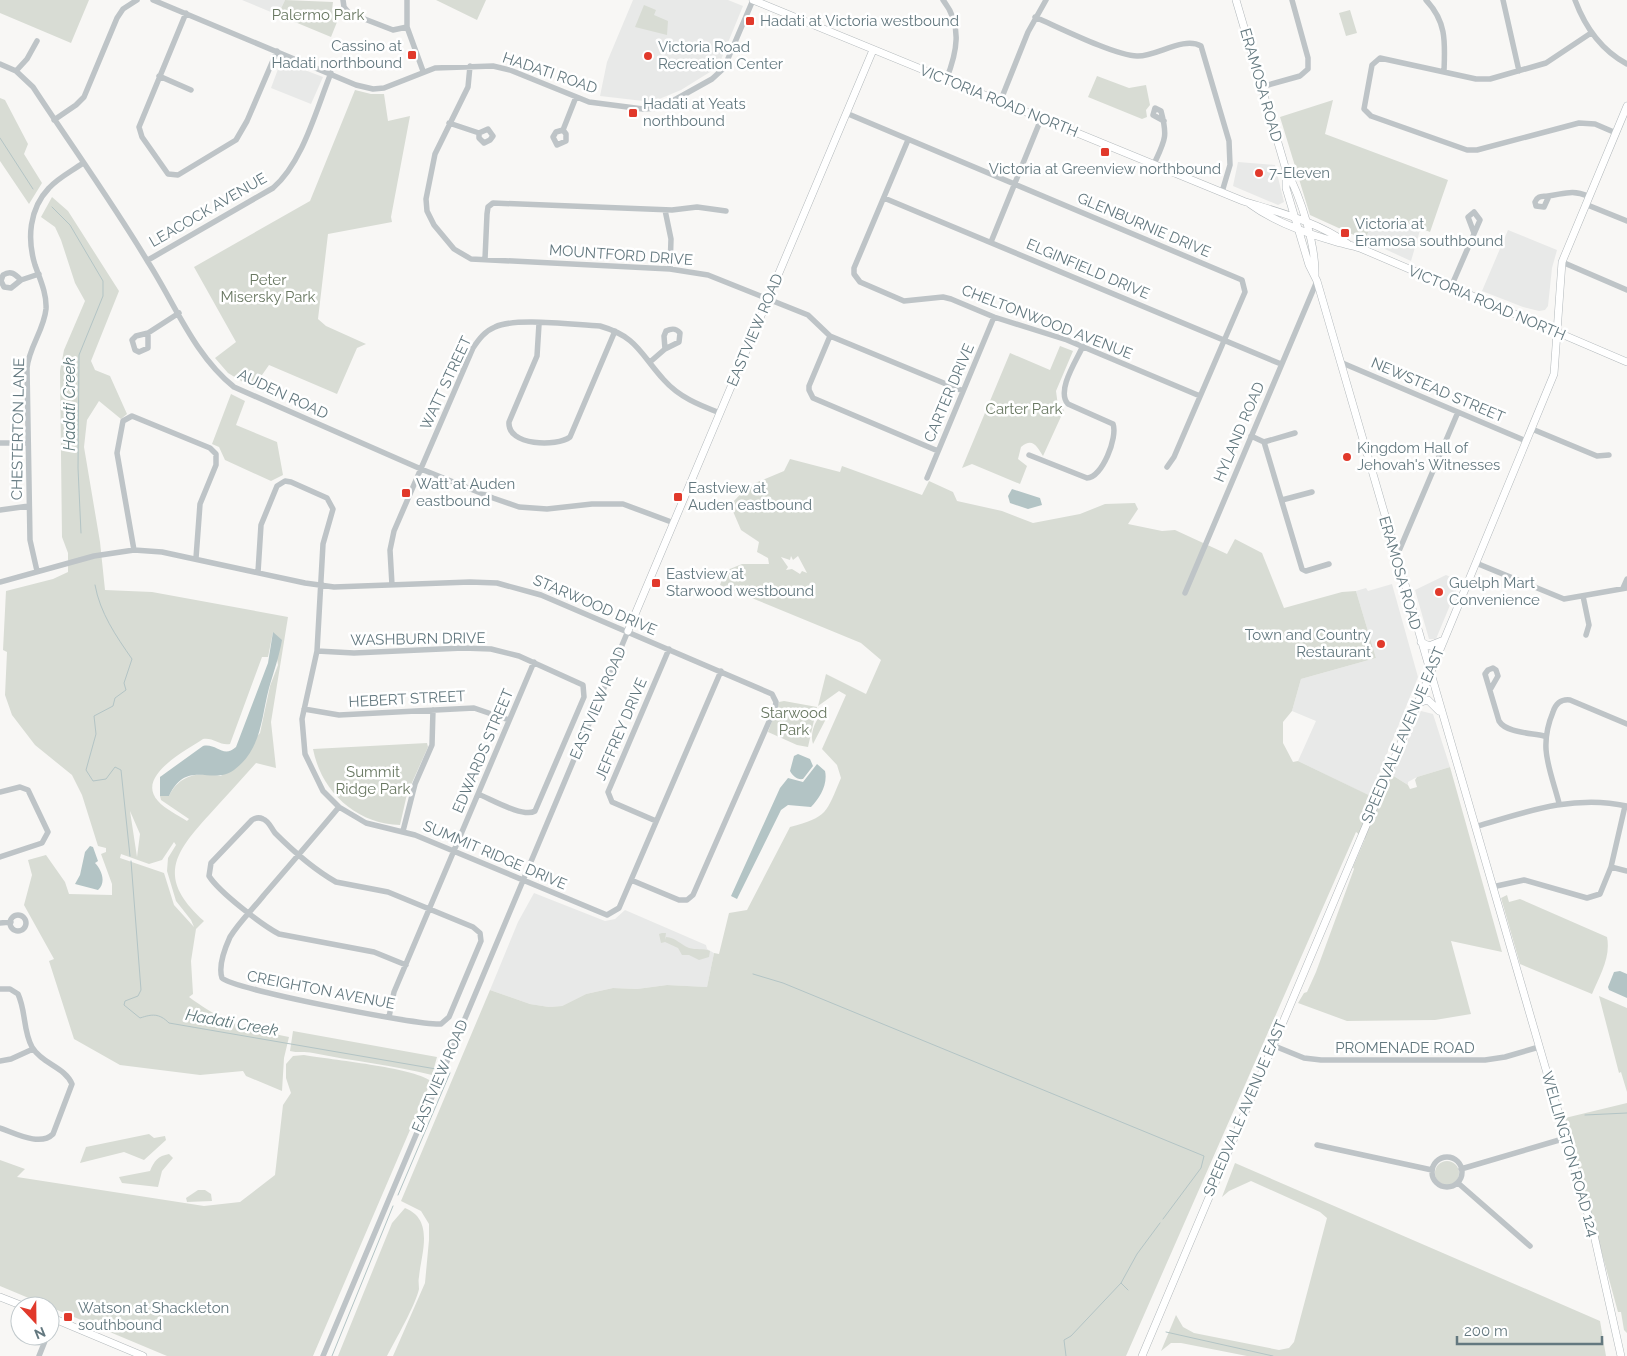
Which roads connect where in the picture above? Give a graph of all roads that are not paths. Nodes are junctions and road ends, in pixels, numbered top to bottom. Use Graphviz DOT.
graph roads {
  1 [pos="137,0"];
  2 [pos="153,0"];
  3 [pos="343,0"];
  4 [pos="407,0"];
  5 [pos="753,0"];
  6 [pos="943,0"];
  7 [pos="1046,0"];
  8 [pos="1236,0"];
  9 [pos="1292,0"];
  10 [pos="1426,0"];
  11 [pos="1503,0"];
  12 [pos="1575,0"];
  13 [pos="186,13"];
  14 [pos="1035,17"];
  15 [pos="406,27"];
  16 [pos="1591,33"];
  17 [pos="37,41"];
  18 [pos="873,50"];
  19 [pos="277,51"];
  20 [pos="0,64"];
  21 [pos="1627,64"];
  22 [pos="470,66"];
  23 [pos="16,71"];
  24 [pos="423,71"];
  25 [pos="1519,71"];
  26 [pos="1444,72"];
  27 [pos="331,73"];
  28 [pos="159,76"];
  29 [pos="946,80"];
  30 [pos="1261,87"];
  31 [pos="191,90"];
  32 [pos="576,97"];
  33 [pos="1000,102"];
  34 [pos="1627,106"];
  35 [pos="846,113"];
  36 [pos="1042,119"];
  37 [pos="54,120"];
  38 [pos="1164,121"];
  39 [pos="449,123"];
  40 [pos="563,130"];
  41 [pos="478,133"];
  42 [pos="1616,133"];
  43 [pos="908,140"];
  44 [pos="83,163"];
  45 [pos="1154,164"];
  46 [pos="1286,170"];
  47 [pos="1014,184"];
  48 [pos="1222,192"];
  49 [pos="1289,196"];
  50 [pos="1549,196"];
  51 [pos="884,198"];
  52 [pos="1587,200"];
  53 [pos="1246,202"];
  54 [pos="665,210"];
  55 [pos="726,211"];
  56 [pos="1275,211"];
  57 [pos="1295,218"];
  58 [pos="1627,221"];
  59 [pos="1305,222"];
  60 [pos="1298,228"];
  61 [pos="1307,231"];
  62 [pos="1474,233"];
  63 [pos="1330,240"];
  64 [pos="991,242"];
  65 [pos="1348,244"];
  66 [pos="1313,254"];
  67 [pos="485,259"];
  68 [pos="148,260"];
  69 [pos="1562,262"];
  70 [pos="670,269"];
  71 [pos="38,274"];
  72 [pos="1316,279"];
  73 [pos="21,280"];
  74 [pos="1451,287"];
  75 [pos="1627,290"];
  76 [pos="768,298"];
  77 [pos="179,313"];
  78 [pos="994,317"];
  79 [pos="539,324"];
  80 [pos="615,331"];
  81 [pos="148,333"];
  82 [pos="1558,333"];
  83 [pos="830,336"];
  84 [pos="1224,340"];
  85 [pos="1083,346"];
  86 [pos="665,349"];
  87 [pos="650,362"];
  88 [pos="1340,362"];
  89 [pos="1627,362"];
  90 [pos="1281,364"];
  91 [pos="963,391"];
  92 [pos="1200,396"];
  93 [pos="1458,412"];
  94 [pos="720,413"];
  95 [pos="1532,429"];
  96 [pos="1295,433"];
  97 [pos="1251,436"];
  98 [pos="1526,441"];
  99 [pos="1264,442"];
  100 [pos="0,443"];
  101 [pos="28,443"];
  102 [pos="938,451"];
  103 [pos="1029,454"];
  104 [pos="1609,455"];
  105 [pos="1167,467"];
  106 [pos="421,468"];
  107 [pos="927,478"];
  108 [pos="1312,492"];
  109 [pos="1282,500"];
  110 [pos="29,506"];
  111 [pos="0,510"];
  112 [pos="674,523"];
  113 [pos="134,550"];
  114 [pos="196,558"];
  115 [pos="1396,558"];
  116 [pos="1476,563"];
  117 [pos="1329,564"];
  118 [pos="38,571"];
  119 [pos="258,572"];
  120 [pos="1627,579"];
  121 [pos="0,582"];
  122 [pos="392,585"];
  123 [pos="322,586"];
  124 [pos="1625,588"];
  125 [pos="1185,593"];
  126 [pos="1583,596"];
  127 [pos="628,631"];
  128 [pos="1586,635"];
  129 [pos="1444,640"];
  130 [pos="1420,642"];
  131 [pos="669,649"];
  132 [pos="318,651"];
  133 [pos="534,662"];
  134 [pos="721,671"];
  135 [pos="1430,674"];
  136 [pos="1490,690"];
  137 [pos="1418,703"];
  138 [pos="304,710"];
  139 [pos="433,710"];
  140 [pos="1442,715"];
  141 [pos="509,720"];
  142 [pos="1627,724"];
  143 [pos="1544,736"];
  144 [pos="0,792"];
  145 [pos="478,794"];
  146 [pos="1559,803"];
  147 [pos="1626,806"];
  148 [pos="339,807"];
  149 [pos="656,821"];
  150 [pos="1475,826"];
  151 [pos="403,831"];
  152 [pos="454,851"];
  153 [pos="299,853"];
  154 [pos="0,857"];
  155 [pos="1611,867"];
  156 [pos="1627,871"];
  157 [pos="523,880"];
  158 [pos="631,880"];
  159 [pos="1492,887"];
  160 [pos="429,909"];
  161 [pos="250,912"];
  162 [pos="11,922"];
  163 [pos="0,923"];
  164 [pos="1512,954"];
  165 [pos="406,965"];
  166 [pos="0,989"];
  167 [pos="390,1016"];
  168 [pos="1272,1045"];
  169 [pos="1539,1047"];
  170 [pos="33,1048"];
  171 [pos="0,1061"];
  172 [pos="0,1128"];
  173 [pos="1566,1138"];
  174 [pos="1317,1145"];
  175 [pos="1461,1169"];
  176 [pos="1432,1170"];
  177 [pos="1458,1183"];
  178 [pos="1530,1246"];
  179 [pos="60,1321"];
  180 [pos="143,1356"];
  181 [pos="323,1356"];
  182 [pos="1142,1356"];
  183 [pos="1621,1356"];
  1 -- 37 [label="street"];
  2 -- 13 [label="street, HADATI ROAD"];
  3 -- 15 [label="street"];
  4 -- 15 [label="street"];
  5 -- 18 [label="main road, VICTORIA ROAD NORTH"];
  5 -- 32 [label="street, HADATI ROAD"];
  6 -- 29 [label="street"];
  7 -- 14 [label="street"];
  8 -- 30 [label="main road, ERAMOSA ROAD"];
  9 -- 30 [label="street"];
  10 -- 26 [label="street"];
  11 -- 25 [label="street"];
  12 -- 16 [label="street"];
  13 -- 19 [label="street, HADATI ROAD"];
  13 -- 28 [label="street"];
  14 -- 33 [label="street"];
  14 -- 48 [label="street"];
  15 -- 24 [label="street"];
  16 -- 21 [label="street"];
  16 -- 25 [label="street"];
  17 -- 23 [label="street"];
  18 -- 29 [label="main road, VICTORIA ROAD NORTH"];
  18 -- 35 [label="main road, EASTVIEW ROAD"];
  19 -- 27 [label="street, HADATI ROAD"];
  19 -- 28 [label="street"];
  20 -- 23 [label="street, AUDEN ROAD"];
  22 -- 24 [label="street, HADATI ROAD"];
  22 -- 32 [label="street, HADATI ROAD"];
  22 -- 39 [label="street, MOUNTFORD DRIVE"];
  23 -- 37 [label="street, AUDEN ROAD"];
  24 -- 27 [label="street, HADATI ROAD"];
  25 -- 26 [label="street"];
  26 -- 42 [label="street"];
  27 -- 68 [label="street, LEACOCK AVENUE"];
  28 -- 31 [label="street"];
  29 -- 33 [label="main road, VICTORIA ROAD NORTH"];
  30 -- 46 [label="main road, ERAMOSA ROAD"];
  32 -- 40 [label="street"];
  33 -- 36 [label="main road, VICTORIA ROAD NORTH"];
  34 -- 42 [label="main road, SPEEDVALE AVENUE EAST"];
  35 -- 43 [label="street, GLENBURNIE DRIVE"];
  35 -- 76 [label="main road, EASTVIEW ROAD"];
  36 -- 45 [label="main road, VICTORIA ROAD NORTH"];
  36 -- 47 [label="street"];
  37 -- 44 [label="street, AUDEN ROAD"];
  38 -- 45 [label="street"];
  39 -- 41 [label="street"];
  39 -- 67 [label="street, MOUNTFORD DRIVE"];
  42 -- 52 [label="main road, SPEEDVALE AVENUE EAST"];
  43 -- 47 [label="street, GLENBURNIE DRIVE"];
  43 -- 51 [label="street, CHELTONWOOD AVENUE"];
  44 -- 68 [label="street, AUDEN ROAD"];
  44 -- 71 [label="street, CHESTERTON LANE"];
  45 -- 48 [label="main road, VICTORIA ROAD NORTH"];
  46 -- 49 [label="main road, ERAMOSA ROAD"];
  46 -- 59 [label="main road, ERAMOSA ROAD"];
  47 -- 64 [label="street"];
  47 -- 84 [label="street, GLENBURNIE DRIVE"];
  48 -- 53 [label="main road, VICTORIA ROAD NORTH"];
  49 -- 56 [label="main road"];
  49 -- 57 [label="main road, ERAMOSA ROAD"];
  50 -- 52 [label="street"];
  51 -- 64 [label="street, ELGINFIELD DRIVE"];
  51 -- 78 [label="street, CHELTONWOOD AVENUE"];
  52 -- 58 [label="street"];
  52 -- 69 [label="main road, SPEEDVALE AVENUE EAST"];
  53 -- 56 [label="main road, VICTORIA ROAD NORTH"];
  53 -- 60 [label="main road, VICTORIA ROAD NORTH"];
  54 -- 55 [label="street"];
  54 -- 67 [label="street"];
  54 -- 70 [label="street"];
  56 -- 57 [label="main road, VICTORIA ROAD NORTH"];
  57 -- 59 [label="main road, VICTORIA ROAD NORTH"];
  57 -- 60 [label="main road, ERAMOSA ROAD"];
  59 -- 61 [label="main road, ERAMOSA ROAD"];
  59 -- 65 [label="main road, VICTORIA ROAD NORTH"];
  60 -- 61 [label="main road, VICTORIA ROAD NORTH"];
  60 -- 72 [label="main road, ERAMOSA ROAD"];
  61 -- 63 [label="main road, VICTORIA ROAD NORTH"];
  61 -- 66 [label="main road, ERAMOSA ROAD"];
  62 -- 74 [label="street"];
  63 -- 65 [label="main road, VICTORIA ROAD NORTH"];
  63 -- 66 [label="main road"];
  64 -- 84 [label="street, ELGINFIELD DRIVE"];
  65 -- 74 [label="main road, VICTORIA ROAD NORTH"];
  66 -- 72 [label="main road, ERAMOSA ROAD"];
  67 -- 70 [label="street, MOUNTFORD DRIVE"];
  68 -- 77 [label="street, AUDEN ROAD"];
  69 -- 75 [label="street"];
  69 -- 82 [label="main road, SPEEDVALE AVENUE EAST"];
  70 -- 76 [label="street, MOUNTFORD DRIVE"];
  71 -- 73 [label="street"];
  71 -- 101 [label="street, CHESTERTON LANE"];
  72 -- 88 [label="main road, ERAMOSA ROAD"];
  72 -- 90 [label="street, HYLAND ROAD"];
  74 -- 82 [label="main road, VICTORIA ROAD NORTH"];
  76 -- 83 [label="street, MOUNTFORD DRIVE"];
  76 -- 94 [label="main road, EASTVIEW ROAD"];
  77 -- 81 [label="street"];
  77 -- 106 [label="street, AUDEN ROAD"];
  78 -- 85 [label="street, CHELTONWOOD AVENUE"];
  78 -- 91 [label="street, CARTER DRIVE"];
  79 -- 80 [label="street, WATT STREET"];
  79 -- 80 [label="street"];
  79 -- 106 [label="street, WATT STREET"];
  80 -- 87 [label="street, WATT STREET"];
  82 -- 89 [label="main road, VICTORIA ROAD NORTH"];
  82 -- 95 [label="main road, SPEEDVALE AVENUE EAST"];
  83 -- 91 [label="street, MOUNTFORD DRIVE"];
  83 -- 102 [label="street"];
  84 -- 90 [label="street, ELGINFIELD DRIVE"];
  84 -- 92 [label="street, GLENBURNIE DRIVE"];
  85 -- 92 [label="street, CHELTONWOOD AVENUE"];
  85 -- 103 [label="street"];
  86 -- 87 [label="street"];
  87 -- 94 [label="street, WATT STREET"];
  88 -- 93 [label="street, NEWSTEAD STREET"];
  88 -- 115 [label="main road, ERAMOSA ROAD"];
  90 -- 97 [label="street, HYLAND ROAD"];
  91 -- 102 [label="street, CARTER DRIVE"];
  92 -- 105 [label="street, GLENBURNIE DRIVE"];
  93 -- 98 [label="street, NEWSTEAD STREET"];
  93 -- 115 [label="street"];
  94 -- 112 [label="main road, EASTVIEW ROAD"];
  95 -- 98 [label="main road, SPEEDVALE AVENUE EAST"];
  95 -- 104 [label="street"];
  96 -- 99 [label="street"];
  97 -- 99 [label="street"];
  97 -- 125 [label="street, HYLAND ROAD"];
  98 -- 116 [label="main road, SPEEDVALE AVENUE EAST"];
  99 -- 109 [label="street"];
  100 -- 101 [label="street"];
  101 -- 110 [label="street, CHESTERTON LANE"];
  102 -- 107 [label="street, CARTER DRIVE"];
  106 -- 112 [label="street, AUDEN ROAD"];
  106 -- 122 [label="street, WATT STREET"];
  108 -- 109 [label="street"];
  109 -- 117 [label="street"];
  110 -- 111 [label="street"];
  110 -- 118 [label="street, CHESTERTON LANE"];
  112 -- 127 [label="main road, EASTVIEW ROAD"];
  113 -- 114 [label="street, STARWOOD DRIVE"];
  113 -- 114 [label="street"];
  113 -- 118 [label="street, STARWOOD DRIVE"];
  114 -- 119 [label="street, STARWOOD DRIVE"];
  115 -- 130 [label="main road, ERAMOSA ROAD"];
  116 -- 126 [label="street"];
  116 -- 129 [label="main road, SPEEDVALE AVENUE EAST"];
  118 -- 121 [label="street, STARWOOD DRIVE"];
  119 -- 123 [label="street, STARWOOD DRIVE"];
  119 -- 123 [label="street, SUMMIT RIDGE DRIVE"];
  120 -- 124 [label="street"];
  122 -- 123 [label="street, STARWOOD DRIVE"];
  122 -- 127 [label="street, STARWOOD DRIVE"];
  123 -- 132 [label="street, SUMMIT RIDGE DRIVE"];
  124 -- 126 [label="street"];
  126 -- 128 [label="street"];
  127 -- 131 [label="street, STARWOOD DRIVE"];
  127 -- 157 [label="street, EASTVIEW ROAD"];
  129 -- 130 [label="main road"];
  129 -- 135 [label="main road, SPEEDVALE AVENUE EAST"];
  130 -- 135 [label="main road, ERAMOSA ROAD"];
  131 -- 134 [label="street, STARWOOD DRIVE"];
  131 -- 149 [label="street, JEFFREY DRIVE"];
  132 -- 133 [label="street, WASHBURN DRIVE"];
  132 -- 138 [label="street, SUMMIT RIDGE DRIVE"];
  133 -- 141 [label="street, EDWARDS STREET"];
  133 -- 145 [label="street, WASHBURN DRIVE"];
  134 -- 149 [label="street, SUMMIT RIDGE DRIVE"];
  134 -- 158 [label="street, STARWOOD DRIVE"];
  135 -- 137 [label="main road, SPEEDVALE AVENUE EAST"];
  135 -- 140 [label="main road, ERAMOSA ROAD"];
  136 -- 143 [label="street"];
  137 -- 140 [label="main road"];
  137 -- 168 [label="main road, SPEEDVALE AVENUE EAST"];
  138 -- 139 [label="street, HEBERT STREET"];
  138 -- 148 [label="street, SUMMIT RIDGE DRIVE"];
  139 -- 141 [label="street, HEBERT STREET"];
  139 -- 151 [label="street"];
  140 -- 150 [label="main road, ERAMOSA ROAD"];
  141 -- 145 [label="street, EDWARDS STREET"];
  142 -- 143 [label="street"];
  143 -- 146 [label="street"];
  144 -- 154 [label="street"];
  145 -- 152 [label="street, EDWARDS STREET"];
  146 -- 147 [label="street"];
  146 -- 150 [label="street"];
  147 -- 155 [label="street"];
  148 -- 151 [label="street, SUMMIT RIDGE DRIVE"];
  148 -- 153 [label="street, CREIGHTON AVENUE"];
  149 -- 158 [label="street, SUMMIT RIDGE DRIVE"];
  150 -- 159 [label="main road, ERAMOSA ROAD"];
  151 -- 152 [label="street, SUMMIT RIDGE DRIVE"];
  152 -- 157 [label="street, SUMMIT RIDGE DRIVE"];
  152 -- 160 [label="street, EDWARDS STREET"];
  153 -- 160 [label="street"];
  153 -- 161 [label="street, CREIGHTON AVENUE"];
  153 -- 161 [label="street"];
  155 -- 156 [label="street"];
  155 -- 159 [label="street"];
  157 -- 158 [label="street, SUMMIT RIDGE DRIVE"];
  157 -- 181 [label="street, EASTVIEW ROAD"];
  159 -- 164 [label="main road, ERAMOSA ROAD"];
  160 -- 165 [label="street, EDWARDS STREET"];
  160 -- 167 [label="street, CREIGHTON AVENUE"];
  161 -- 165 [label="street"];
  161 -- 167 [label="street, CREIGHTON AVENUE"];
  162 -- 163 [label="street"];
  164 -- 169 [label="main road, WELLINGTON ROAD 124"];
  165 -- 167 [label="street, EDWARDS STREET"];
  166 -- 170 [label="street"];
  168 -- 169 [label="street, PROMENADE ROAD"];
  168 -- 182 [label="main road, SPEEDVALE AVENUE EAST"];
  169 -- 173 [label="main road, WELLINGTON ROAD 124"];
  170 -- 171 [label="street"];
  170 -- 172 [label="street"];
  173 -- 175 [label="street"];
  173 -- 183 [label="main road, WELLINGTON ROAD 124"];
  174 -- 176 [label="street"];
  175 -- 176 [label="street"];
  175 -- 177 [label="street"];
  176 -- 177 [label="street"];
  177 -- 178 [label="street"];
  179 -- 180 [label="main road"];
}
